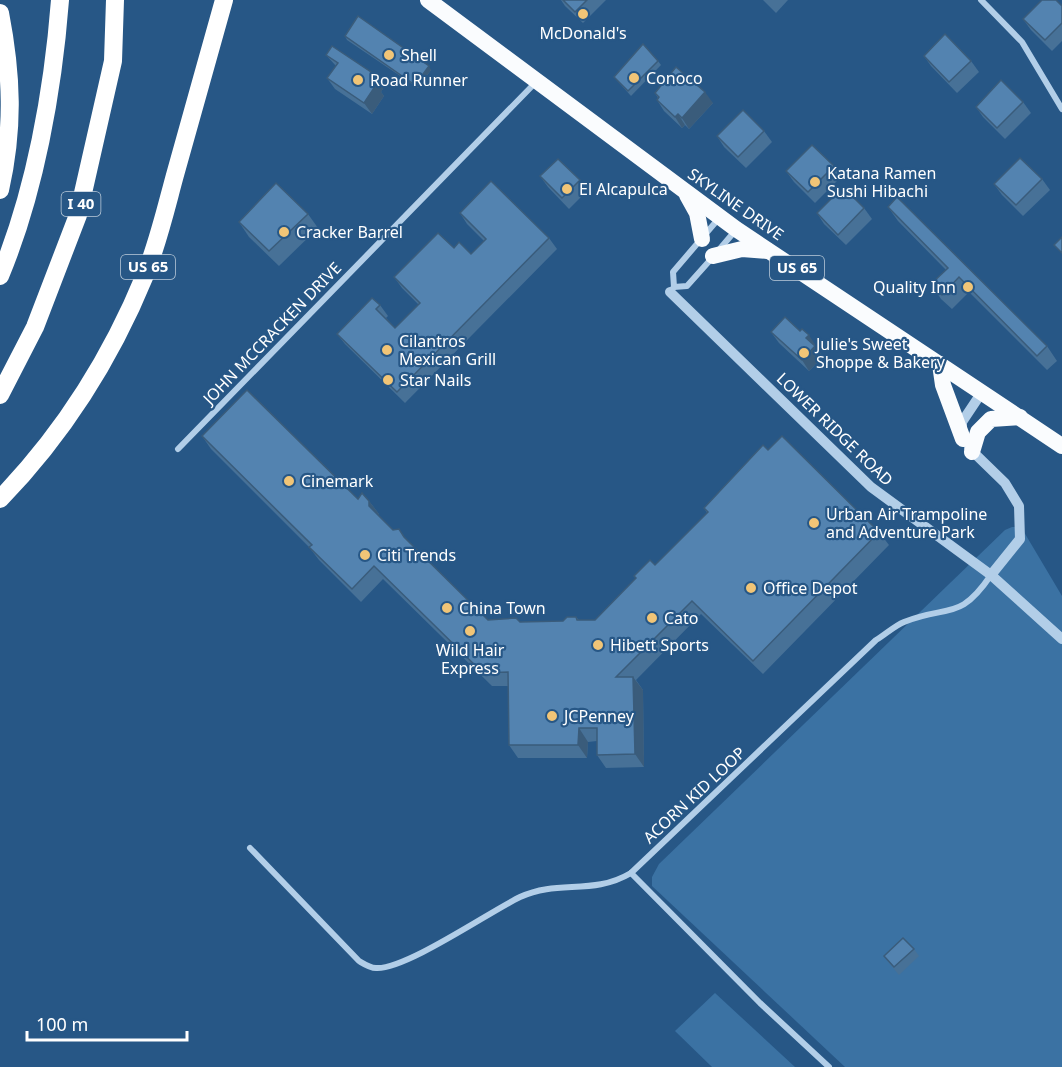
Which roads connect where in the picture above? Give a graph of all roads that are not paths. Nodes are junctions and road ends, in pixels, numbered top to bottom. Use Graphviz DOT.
graph roads {
  1 [pos="60,0"];
  2 [pos="115,0"];
  3 [pos="224,0"];
  4 [pos="428,0"];
  5 [pos="981,0"];
  6 [pos="0,13"];
  7 [pos="537,81"];
  8 [pos="1062,109"];
  9 [pos="0,190"];
  10 [pos="686,191"];
  11 [pos="720,216"];
  12 [pos="736,229"];
  13 [pos="702,239"];
  14 [pos="773,252"];
  15 [pos="713,256"];
  16 [pos="0,276"];
  17 [pos="672,289"];
  18 [pos="940,364"];
  19 [pos="982,392"];
  20 [pos="0,395"];
  21 [pos="1020,417"];
  22 [pos="967,446"];
  23 [pos="1062,446"];
  24 [pos="178,449"];
  25 [pos="0,499"];
  26 [pos="991,575"];
  27 [pos="1062,639"];
  28 [pos="250,848"];
  29 [pos="631,873"];
  30 [pos="830,1067"];
  1 -- 16 [label="highway"];
  2 -- 20 [label="highway, I 40"];
  3 -- 25 [label="highway, US 65"];
  4 -- 7 [label="highway, SKYLINE DRIVE / US 65"];
  5 -- 8 [label="street"];
  6 -- 9 [label="highway"];
  7 -- 10 [label="highway, SKYLINE DRIVE / US 65"];
  7 -- 24 [label="street, JOHN MCCRACKEN DRIVE"];
  10 -- 11 [label="highway, SKYLINE DRIVE / US 65"];
  10 -- 13 [label="highway"];
  11 -- 12 [label="highway, SKYLINE DRIVE / US 65"];
  11 -- 13 [label="street"];
  12 -- 14 [label="highway, SKYLINE DRIVE / US 65"];
  12 -- 15 [label="street"];
  13 -- 17 [label="street"];
  14 -- 15 [label="highway"];
  14 -- 18 [label="highway, SKYLINE DRIVE / US 65"];
  15 -- 17 [label="street"];
  17 -- 26 [label="street, LOWER RIDGE ROAD"];
  18 -- 19 [label="highway, SKYLINE DRIVE / US 65"];
  18 -- 22 [label="highway"];
  19 -- 21 [label="highway, SKYLINE DRIVE / US 65"];
  19 -- 22 [label="street"];
  21 -- 22 [label="highway"];
  21 -- 23 [label="highway, SKYLINE DRIVE / US 65"];
  22 -- 26 [label="street"];
  26 -- 27 [label="street, LOWER RIDGE ROAD"];
  26 -- 29 [label="street, ACORN KID LOOP"];
  28 -- 29 [label="street, ACORN KID LOOP"];
  29 -- 30 [label="street"];
}
